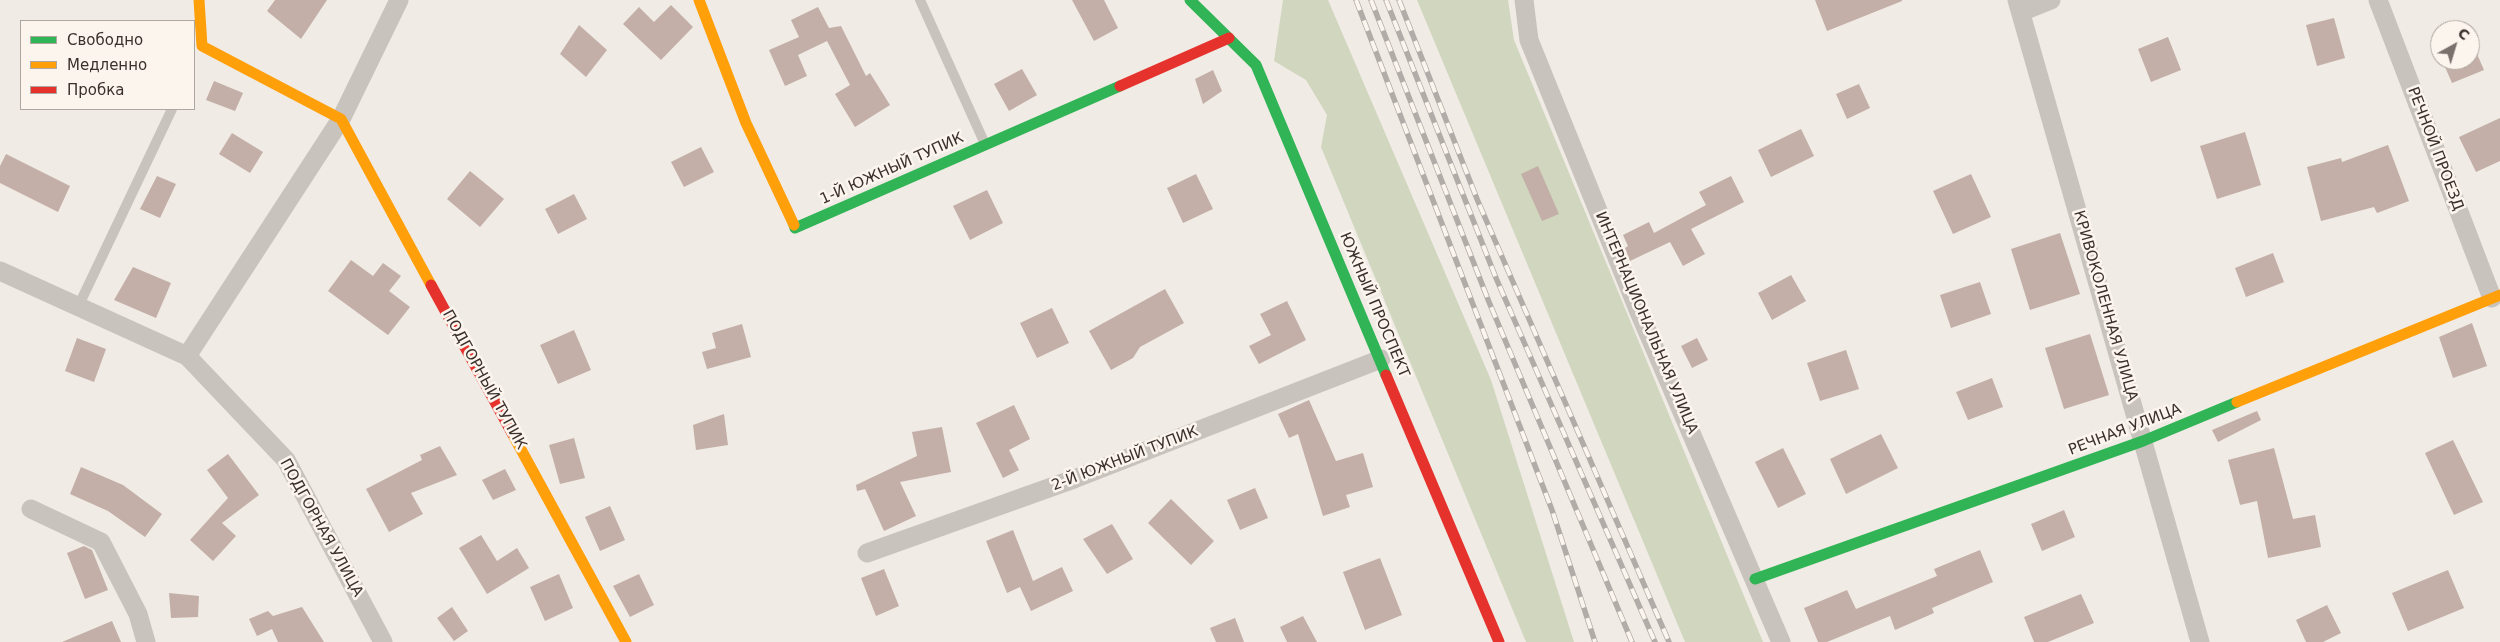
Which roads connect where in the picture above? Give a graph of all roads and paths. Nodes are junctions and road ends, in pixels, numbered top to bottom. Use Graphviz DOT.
graph roads {
  1 [pos="199,0"];
  2 [pos="399,0"];
  3 [pos="698,0"];
  4 [pos="920,0"];
  5 [pos="1190,0"];
  6 [pos="1524,0"];
  7 [pos="2051,0"];
  8 [pos="2378,0"];
  9 [pos="2019,6"];
  10 [pos="1229,38"];
  11 [pos="172,110"];
  12 [pos="341,119"];
  13 [pos="985,145"];
  14 [pos="0,271"];
  15 [pos="2496,297"];
  16 [pos="78,307"];
  17 [pos="187,356"];
  18 [pos="1381,359"];
  19 [pos="2143,441"];
  20 [pos="31,510"];
  21 [pos="867,553"];
  22 [pos="1755,579"];
  23 [pos="146,642"];
  24 [pos="383,642"];
  25 [pos="626,642"];
  26 [pos="1499,642"];
  27 [pos="1781,642"];
  28 [pos="2200,642"];
  1 -- 12 [label="street"];
  2 -- 12 [label="street"];
  3 -- 13 [label="street, 1-Й ЮЖНЫЙ ТУПИК"];
  4 -- 13 [label="lane"];
  5 -- 10 [label="street, ЮЖНЫЙ ПРОСПЕКТ"];
  6 -- 22 [label="street, ИНТЕРНАЦИОНАЛЬНАЯ УЛИЦА"];
  7 -- 9 [label="street"];
  8 -- 15 [label="street, РЕЧНОЙ ПРОЕЗД"];
  9 -- 19 [label="street, КРИВОКОЛЕННАЯ УЛИЦА"];
  10 -- 13 [label="street, 1-Й ЮЖНЫЙ ТУПИК"];
  10 -- 18 [label="street, ЮЖНЫЙ ПРОСПЕКТ"];
  11 -- 16 [label="lane"];
  12 -- 17 [label="street"];
  12 -- 25 [label="street, ПОДГОРНЫЙ ТУПИК"];
  14 -- 16 [label="street"];
  15 -- 19 [label="street, РЕЧНАЯ УЛИЦА"];
  16 -- 17 [label="street"];
  17 -- 24 [label="street, ПОДГОРНАЯ УЛИЦА"];
  18 -- 21 [label="street, 2-Й ЮЖНЫЙ ТУПИК"];
  18 -- 26 [label="street, ЮЖНЫЙ ПРОСПЕКТ"];
  19 -- 22 [label="street, РЕЧНАЯ УЛИЦА"];
  19 -- 28 [label="street, КРИВОКОЛЕННАЯ УЛИЦА"];
  20 -- 23 [label="street"];
  22 -- 27 [label="street, ИНТЕРНАЦИОНАЛЬНАЯ УЛИЦА"];
}
